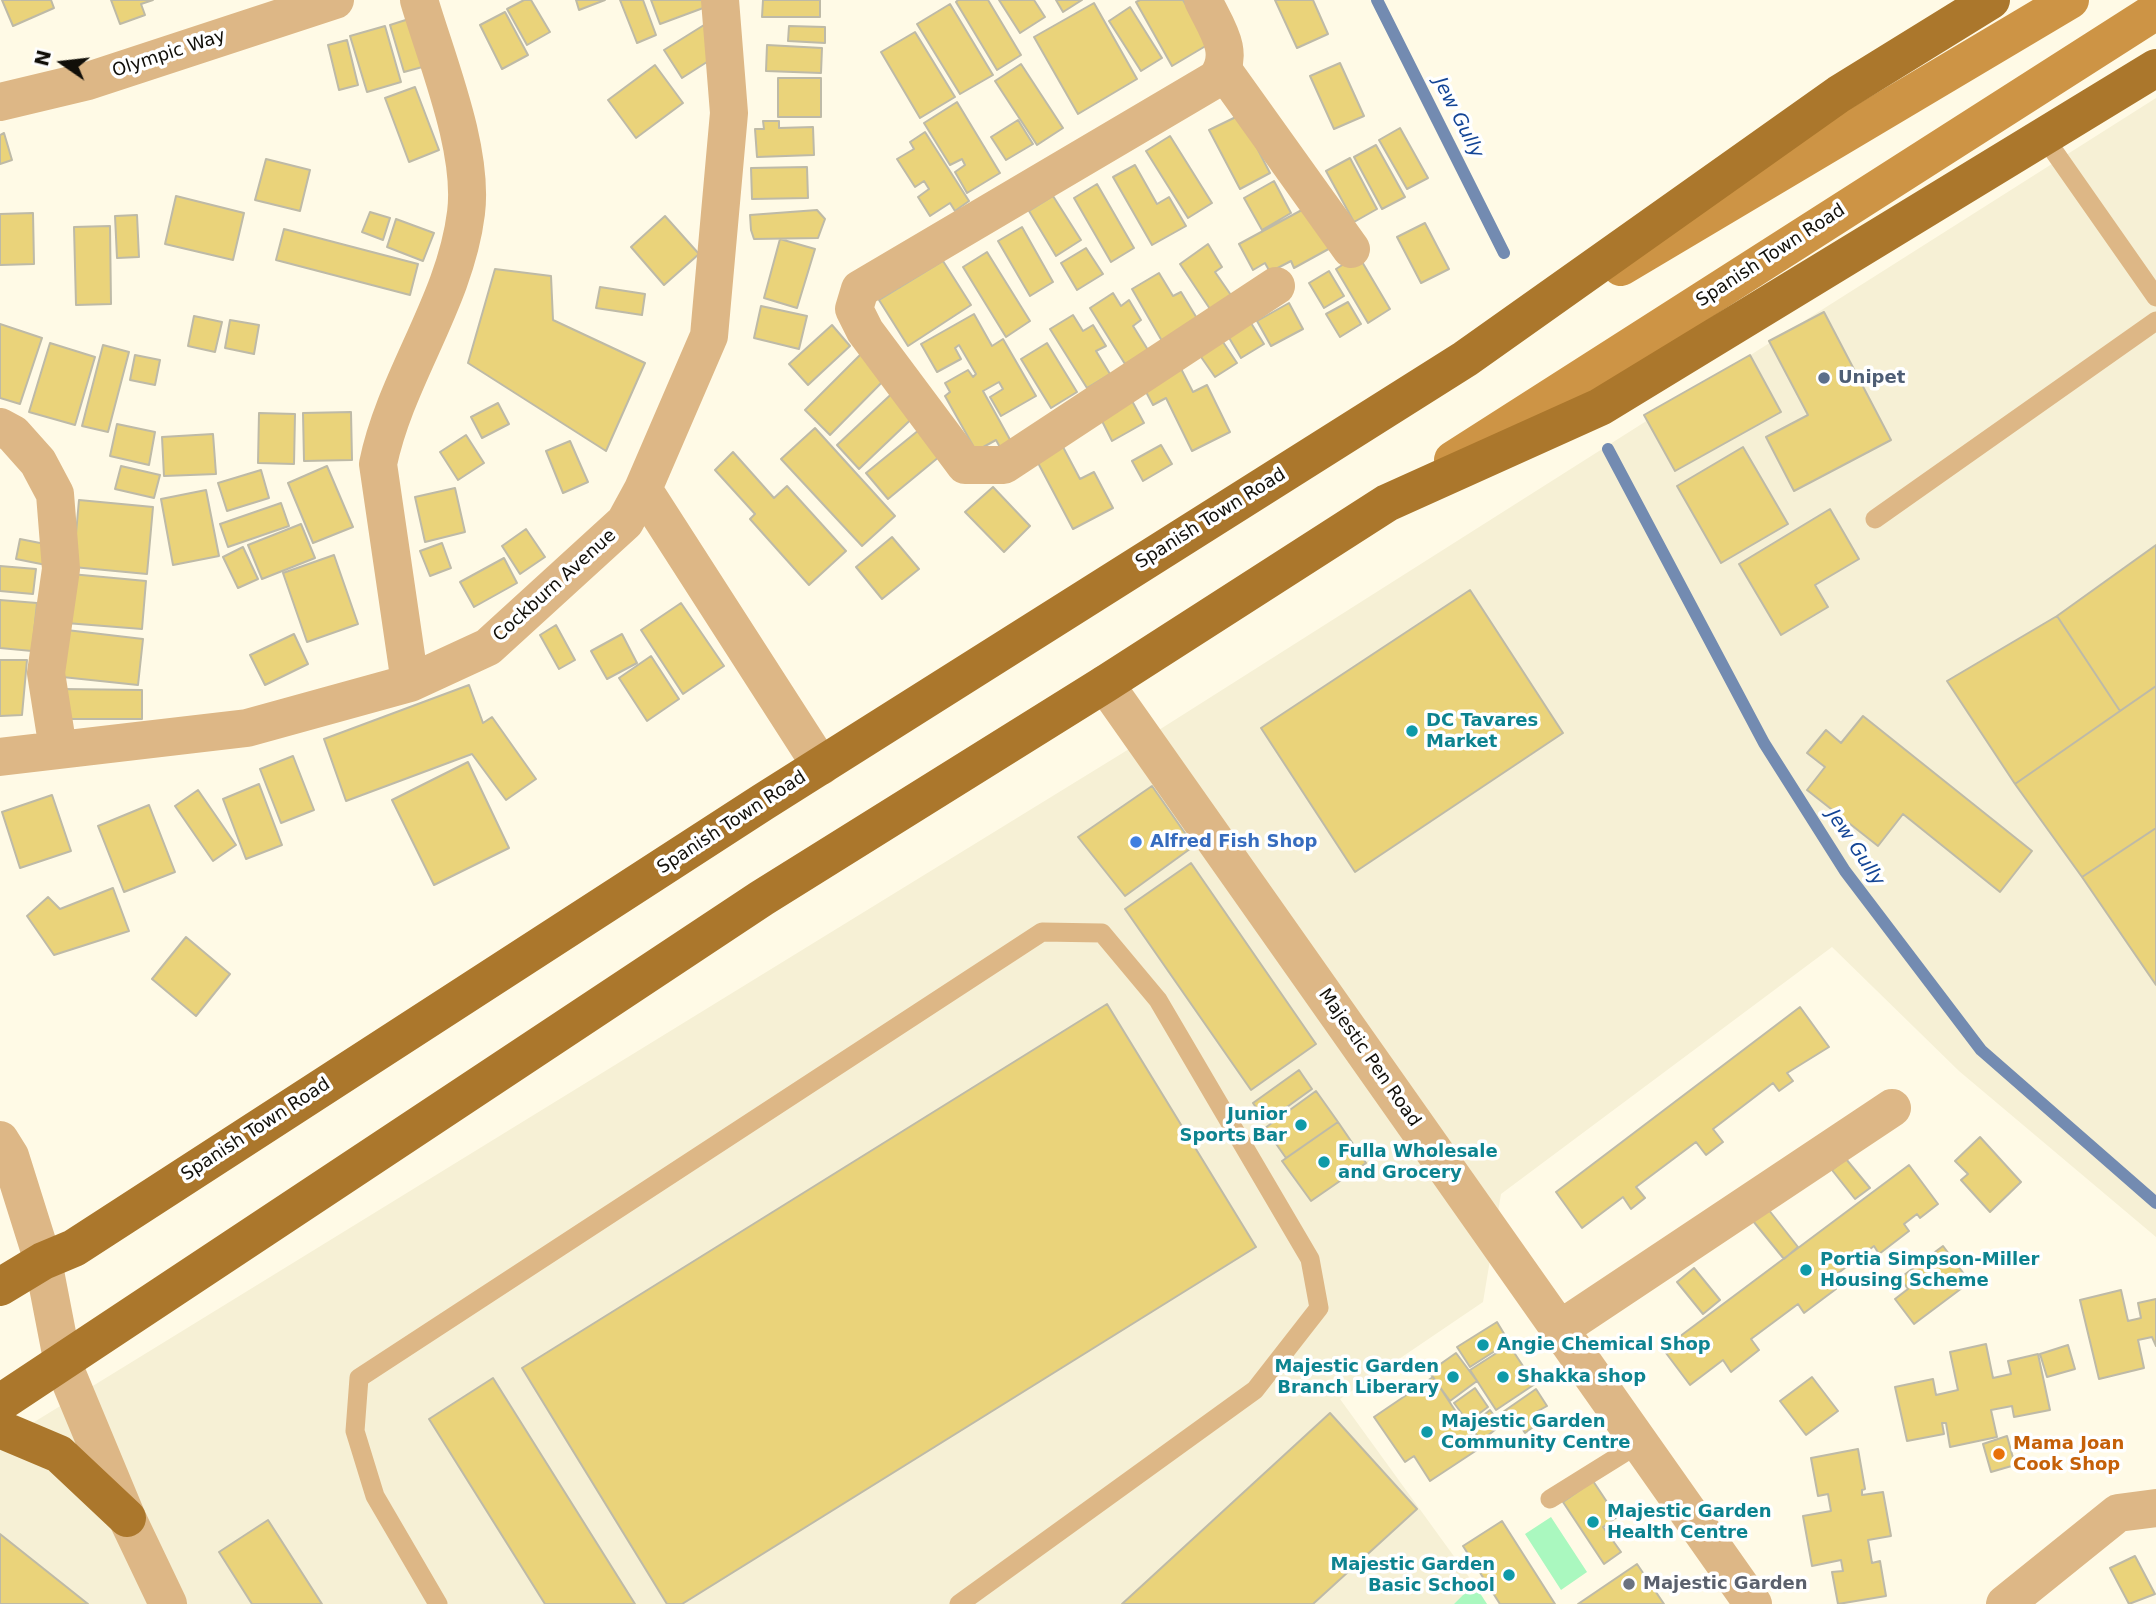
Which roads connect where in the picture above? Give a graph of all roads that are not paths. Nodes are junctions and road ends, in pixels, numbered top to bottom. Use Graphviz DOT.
graph roads {
  1 [pos="335,0"];
  2 [pos="419,0"];
  3 [pos="720,0"];
  4 [pos="1203,0"];
  5 [pos="1991,0"];
  6 [pos="2070,0"];
  7 [pos="2156,11"];
  8 [pos="2156,68"];
  9 [pos="1223,69"];
  10 [pos="0,102"];
  11 [pos="2044,137"];
  12 [pos="1351,249"];
  13 [pos="1276,286"];
  14 [pos="2156,297"];
  15 [pos="2156,321"];
  16 [pos="1465,359"];
  17 [pos="0,427"];
  18 [pos="643,489"];
  19 [pos="1387,503"];
  20 [pos="1875,519"];
  21 [pos="410,684"];
  22 [pos="1105,684"];
  23 [pos="58,749"];
  24 [pos="0,757"];
  25 [pos="821,766"];
  26 [pos="1892,1108"];
  27 [pos="0,1140"];
  28 [pos="43,1261"];
  29 [pos="0,1287"];
  30 [pos="1560,1329"];
  31 [pos="63,1364"];
  32 [pos="0,1403"];
  33 [pos="0,1429"];
  34 [pos="1640,1443"];
  35 [pos="1550,1499"];
  36 [pos="2156,1508"];
  37 [pos="127,1518"];
  38 [pos="168,1604"];
  39 [pos="438,1604"];
  40 [pos="959,1604"];
  41 [pos="1753,1604"];
  42 [pos="2005,1604"];
  1 -- 10 [label="street, Olympic Way"];
  2 -- 21 [label="street"];
  3 -- 18 [label="street, Cockburn Avenue"];
  4 -- 9 [label="street"];
  5 -- 16 [label="highway, Spanish Town Road"];
  6 -- 16 [label="main road, Spanish Town Road"];
  7 -- 19 [label="main road, Spanish Town Road"];
  8 -- 11 [label="highway, Spanish Town Road"];
  9 -- 12 [label="street"];
  9 -- 13 [label="street"];
  11 -- 14 [label="lane"];
  11 -- 19 [label="highway, Spanish Town Road"];
  15 -- 20 [label="lane"];
  16 -- 25 [label="highway, Spanish Town Road"];
  17 -- 23 [label="street"];
  18 -- 21 [label="street, Cockburn Avenue"];
  18 -- 25 [label="street"];
  19 -- 22 [label="highway, Spanish Town Road"];
  21 -- 23 [label="street, Cockburn Avenue"];
  22 -- 30 [label="street, Majestic Pen Road"];
  22 -- 31 [label="highway, Spanish Town Road"];
  23 -- 24 [label="street, Cockburn Avenue"];
  25 -- 28 [label="highway, Spanish Town Road"];
  26 -- 30 [label="street"];
  27 -- 28 [label="street"];
  28 -- 29 [label="highway, Spanish Town Road"];
  28 -- 31 [label="street"];
  30 -- 34 [label="street, Majestic Pen Road"];
  31 -- 32 [label="highway, Spanish Town Road"];
  31 -- 37 [label="street"];
  33 -- 37 [label="highway"];
  34 -- 35 [label="lane"];
  34 -- 41 [label="street, Majestic Pen Road"];
  36 -- 42 [label="street"];
  37 -- 38 [label="street"];
  39 -- 40 [label="lane"];
}
